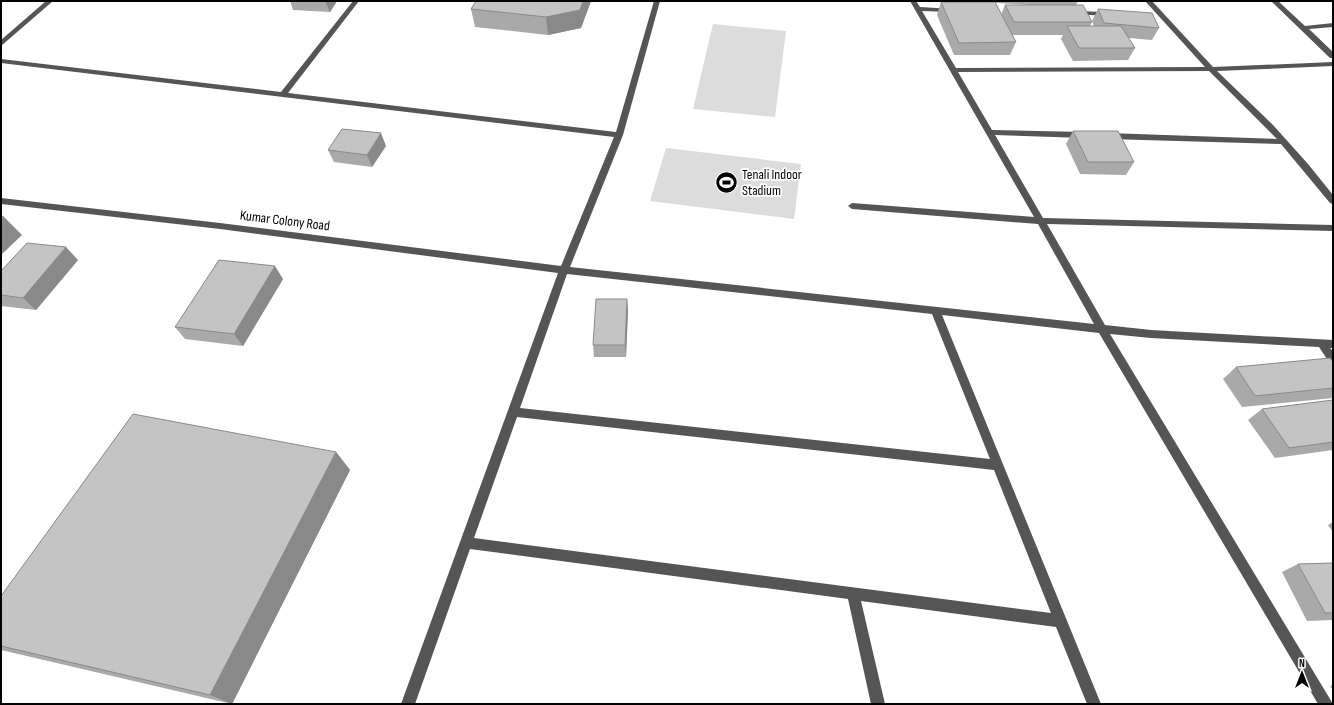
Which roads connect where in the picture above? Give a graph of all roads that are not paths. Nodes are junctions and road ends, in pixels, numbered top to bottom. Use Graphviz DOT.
graph roads {
  1 [pos="50,1"];
  2 [pos="356,1"];
  3 [pos="657,1"];
  4 [pos="1148,1"];
  5 [pos="1274,1"];
  6 [pos="915,5"];
  7 [pos="957,10"];
  8 [pos="1067,13"];
  9 [pos="1114,14"];
  10 [pos="1333,25"];
  11 [pos="1303,28"];
  12 [pos="1,44"];
  13 [pos="1333,56"];
  14 [pos="1,61"];
  15 [pos="1333,64"];
  16 [pos="953,70"];
  17 [pos="1211,70"];
  18 [pos="283,95"];
  19 [pos="990,132"];
  20 [pos="619,135"];
  21 [pos="1283,142"];
  22 [pos="1,201"];
  23 [pos="1333,201"];
  24 [pos="852,206"];
  25 [pos="1041,221"];
  26 [pos="1333,228"];
  27 [pos="564,270"];
  28 [pos="935,310"];
  29 [pos="1102,328"];
  30 [pos="1322,344"];
  31 [pos="1333,344"];
  32 [pos="1333,359"];
  33 [pos="513,412"];
  34 [pos="997,465"];
  35 [pos="467,543"];
  36 [pos="853,593"];
  37 [pos="1061,621"];
  38 [pos="408,704"];
  39 [pos="878,704"];
  40 [pos="1094,704"];
  41 [pos="1326,704"];
  1 -- 12 [label="street"];
  2 -- 18 [label="street"];
  3 -- 20 [label="street"];
  4 -- 17 [label="street"];
  5 -- 11 [label="street"];
  6 -- 7 [label="street"];
  6 -- 16 [label="street"];
  8 -- 9 [label="street"];
  10 -- 11 [label="street"];
  11 -- 13 [label="street"];
  14 -- 18 [label="street"];
  15 -- 17 [label="street"];
  16 -- 17 [label="street"];
  16 -- 19 [label="street"];
  17 -- 21 [label="street"];
  18 -- 20 [label="street"];
  19 -- 21 [label="street"];
  19 -- 25 [label="street"];
  20 -- 27 [label="street"];
  21 -- 23 [label="street"];
  22 -- 27 [label="street, Kumar Colony Road"];
  24 -- 25 [label="street"];
  25 -- 26 [label="street"];
  25 -- 29 [label="street"];
  27 -- 28 [label="street, Kumar Colony Road"];
  27 -- 33 [label="street"];
  28 -- 29 [label="street, Kumar Colony Road"];
  28 -- 34 [label="street"];
  29 -- 30 [label="street, Kumar Colony Road"];
  29 -- 41 [label="street"];
  30 -- 31 [label="street, Kumar Colony Road"];
  30 -- 32 [label="street"];
  33 -- 34 [label="street"];
  33 -- 35 [label="street"];
  34 -- 37 [label="street"];
  35 -- 36 [label="street"];
  35 -- 38 [label="street"];
  36 -- 37 [label="street"];
  36 -- 39 [label="street"];
  37 -- 40 [label="street"];
}
